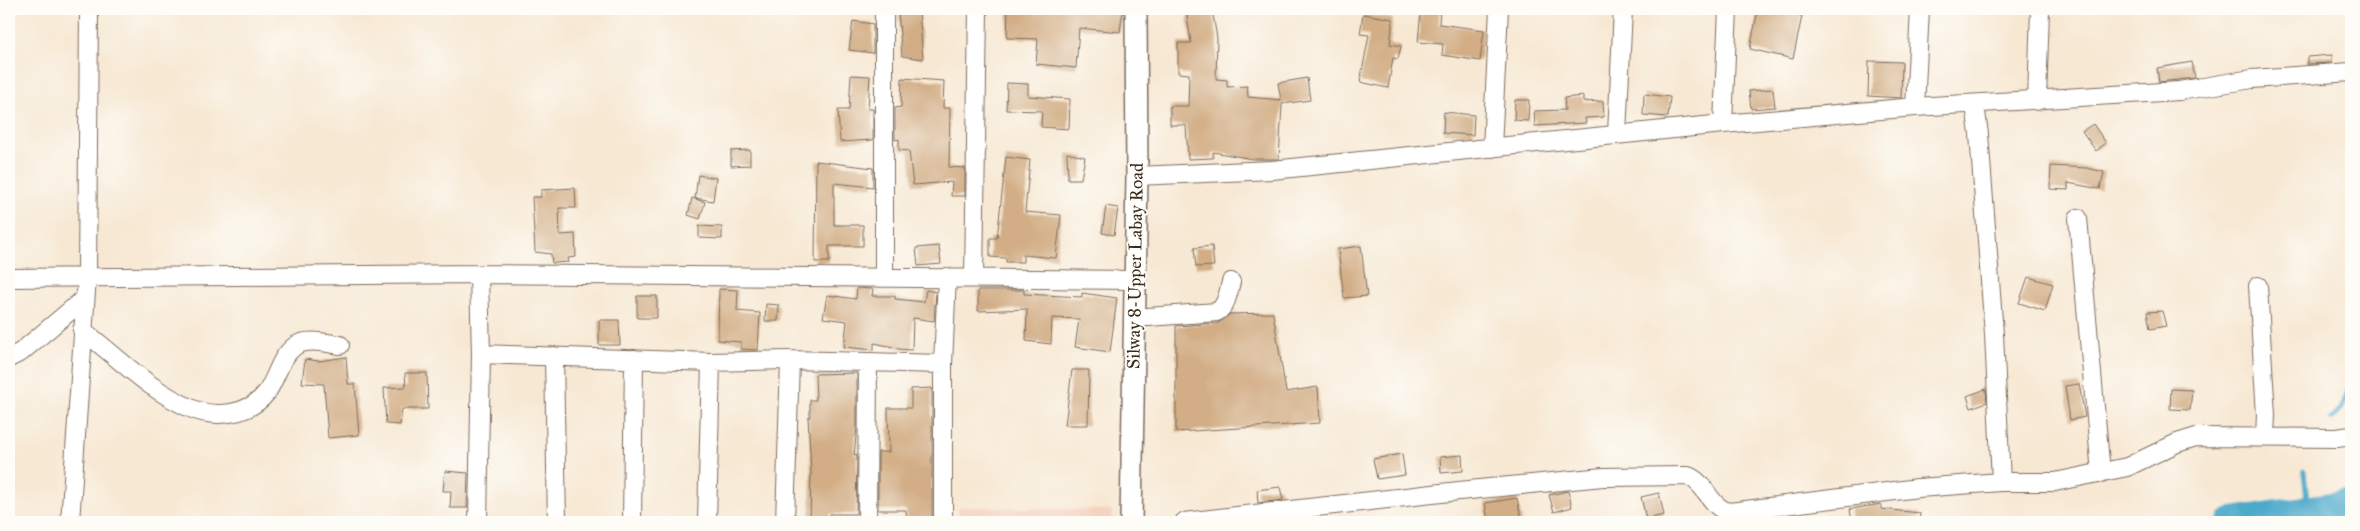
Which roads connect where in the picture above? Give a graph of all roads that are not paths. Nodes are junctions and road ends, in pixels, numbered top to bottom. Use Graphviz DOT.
graph roads {
  1 [pos="89,9"];
  2 [pos="884,9"];
  3 [pos="978,9"];
  4 [pos="1136,9"];
  5 [pos="1499,9"];
  6 [pos="1622,9"];
  7 [pos="1728,9"];
  8 [pos="1920,9"];
  9 [pos="2040,9"];
  10 [pos="2351,72"];
  11 [pos="2037,101"];
  12 [pos="1975,105"];
  13 [pos="1915,107"];
  14 [pos="1723,124"];
  15 [pos="1617,134"];
  16 [pos="1492,148"];
  17 [pos="1137,176"];
  18 [pos="2078,218"];
  19 [pos="479,274"];
  20 [pos="884,276"];
  21 [pos="87,277"];
  22 [pos="9,278"];
  23 [pos="947,278"];
  24 [pos="974,278"];
  25 [pos="1134,280"];
  26 [pos="1231,282"];
  27 [pos="2258,286"];
  28 [pos="84,299"];
  29 [pos="1134,318"];
  30 [pos="82,330"];
  31 [pos="340,345"];
  32 [pos="481,354"];
  33 [pos="554,356"];
  34 [pos="9,358"];
  35 [pos="634,359"];
  36 [pos="790,360"];
  37 [pos="711,362"];
  38 [pos="868,362"];
  39 [pos="943,364"];
  40 [pos="2264,436"];
  41 [pos="2351,436"];
  42 [pos="2101,473"];
  43 [pos="2001,482"];
  44 [pos="1274,518"];
  45 [pos="70,522"];
  46 [pos="478,522"];
  47 [pos="557,522"];
  48 [pos="632,522"];
  49 [pos="707,522"];
  50 [pos="785,522"];
  51 [pos="867,522"];
  52 [pos="943,522"];
  53 [pos="1132,522"];
  54 [pos="1184,522"];
  1 -- 21 [label="street"];
  2 -- 20 [label="street"];
  3 -- 24 [label="street"];
  4 -- 17 [label="main road, Silway 8-Upper Labay Road"];
  5 -- 16 [label="street"];
  6 -- 15 [label="street"];
  7 -- 14 [label="street"];
  8 -- 13 [label="street"];
  9 -- 11 [label="street"];
  10 -- 11 [label="street"];
  11 -- 12 [label="street"];
  12 -- 13 [label="street"];
  12 -- 43 [label="street"];
  13 -- 14 [label="street"];
  14 -- 15 [label="street"];
  15 -- 16 [label="street"];
  16 -- 17 [label="street"];
  17 -- 25 [label="main road, Silway 8-Upper Labay Road"];
  18 -- 42 [label="street"];
  19 -- 20 [label="street"];
  19 -- 21 [label="street"];
  19 -- 32 [label="street"];
  20 -- 23 [label="street"];
  21 -- 22 [label="street"];
  21 -- 28 [label="street"];
  23 -- 24 [label="street"];
  23 -- 39 [label="street"];
  24 -- 25 [label="street"];
  25 -- 29 [label="main road, Silway 8-Upper Labay Road"];
  26 -- 29 [label="street"];
  27 -- 40 [label="street"];
  28 -- 30 [label="street"];
  28 -- 34 [label="street"];
  29 -- 53 [label="main road, Silway 8-Upper Labay Road"];
  30 -- 31 [label="street"];
  30 -- 45 [label="street"];
  32 -- 33 [label="street"];
  32 -- 46 [label="street"];
  33 -- 35 [label="street"];
  33 -- 47 [label="street"];
  35 -- 37 [label="street"];
  35 -- 48 [label="street"];
  36 -- 37 [label="street"];
  36 -- 38 [label="street"];
  36 -- 50 [label="street"];
  37 -- 49 [label="street"];
  38 -- 39 [label="street"];
  38 -- 51 [label="street"];
  39 -- 52 [label="street"];
  40 -- 41 [label="street"];
  40 -- 42 [label="street"];
  42 -- 43 [label="street"];
  43 -- 44 [label="street"];
  44 -- 54 [label="street"];
}
